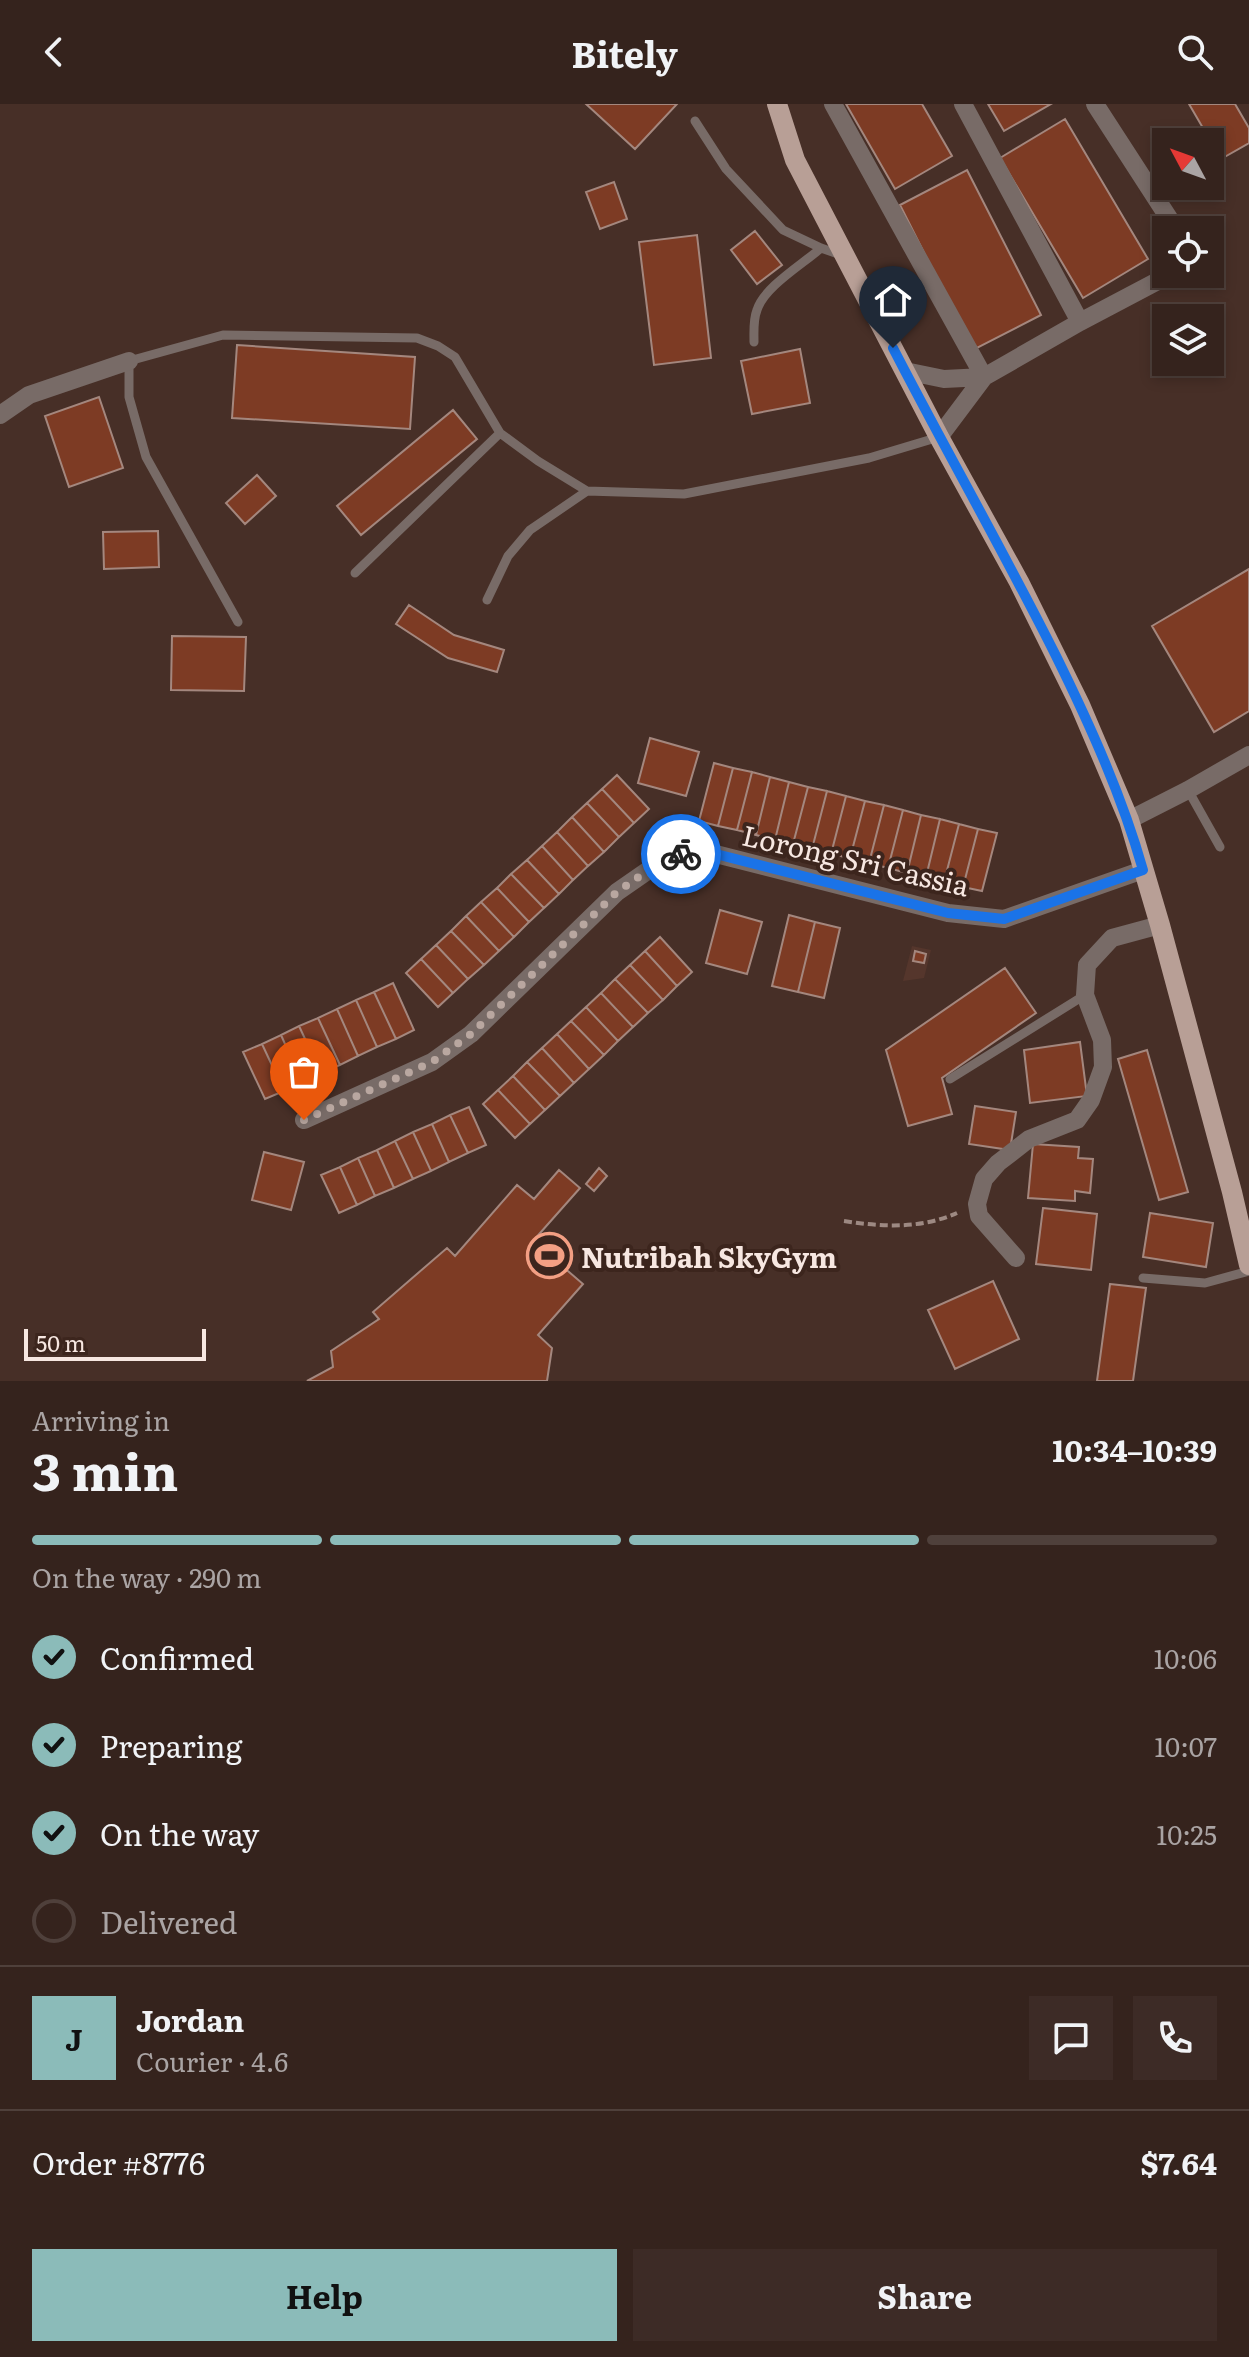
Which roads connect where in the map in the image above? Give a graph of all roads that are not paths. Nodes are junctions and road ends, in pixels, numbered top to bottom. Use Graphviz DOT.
graph roads {
  1 [pos="777,104"];
  2 [pos="833,104"];
  3 [pos="963,104"];
  4 [pos="1095,104"];
  5 [pos="695,121"];
  6 [pos="1167,216"];
  7 [pos="821,248"];
  8 [pos="845,256"];
  9 [pos="1152,284"];
  10 [pos="1080,322"];
  11 [pos="754,342"];
  12 [pos="129,361"];
  13 [pos="905,371"];
  14 [pos="984,377"];
  15 [pos="0,415"];
  16 [pos="500,433"];
  17 [pos="939,437"];
  18 [pos="587,491"];
  19 [pos="355,573"];
  20 [pos="487,600"];
  21 [pos="238,622"];
  22 [pos="1249,755"];
  23 [pos="1188,790"];
  24 [pos="1129,820"];
  25 [pos="1220,847"];
  26 [pos="1143,870"];
  27 [pos="1160,925"];
  28 [pos="1085,995"];
  29 [pos="950,1079"];
  30 [pos="304,1120"];
  31 [pos="1016,1258"];
  32 [pos="1249,1268"];
  33 [pos="1143,1278"];
  1 -- 8 [label="main road"];
  2 -- 14 [label="street"];
  3 -- 10 [label="street"];
  4 -- 6 [label="street"];
  5 -- 7 [label="lane"];
  7 -- 8 [label="lane"];
  7 -- 11 [label="lane"];
  8 -- 13 [label="main road"];
  9 -- 10 [label="street"];
  10 -- 14 [label="street"];
  12 -- 15 [label="street"];
  12 -- 16 [label="lane"];
  12 -- 21 [label="lane"];
  13 -- 14 [label="street"];
  13 -- 17 [label="main road"];
  14 -- 17 [label="street"];
  16 -- 18 [label="lane"];
  16 -- 19 [label="lane"];
  17 -- 18 [label="lane"];
  17 -- 24 [label="main road"];
  18 -- 20 [label="lane"];
  22 -- 23 [label="street"];
  23 -- 24 [label="street"];
  23 -- 25 [label="lane"];
  24 -- 26 [label="main road"];
  26 -- 27 [label="main road"];
  26 -- 30 [label="street, Lorong Sri Cassia"];
  27 -- 28 [label="street"];
  27 -- 32 [label="main road"];
  28 -- 29 [label="lane"];
  28 -- 31 [label="street"];
  32 -- 33 [label="lane"];
}
